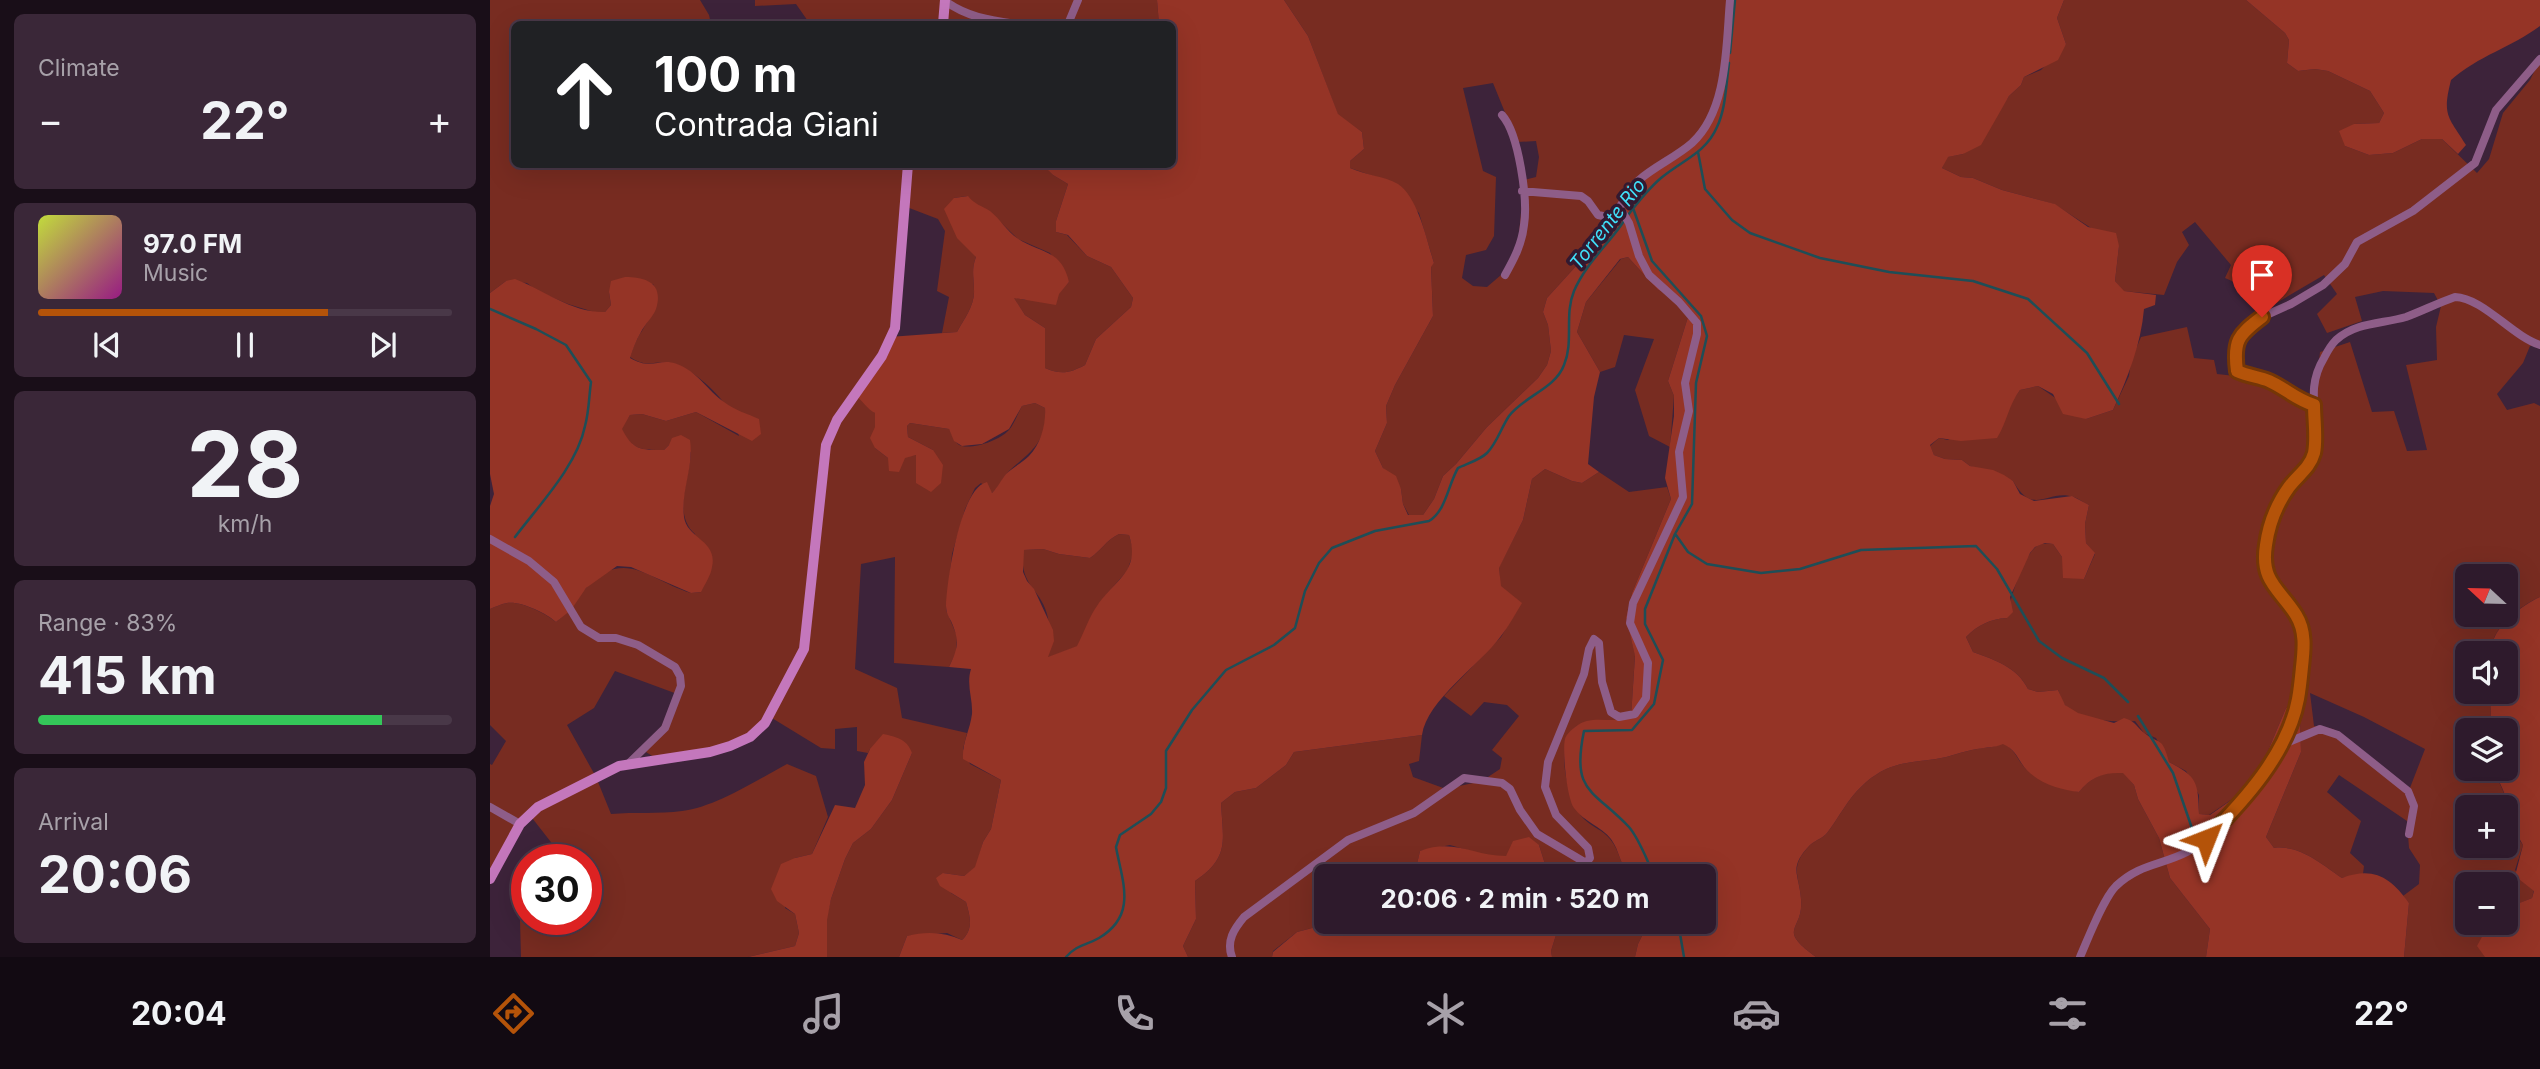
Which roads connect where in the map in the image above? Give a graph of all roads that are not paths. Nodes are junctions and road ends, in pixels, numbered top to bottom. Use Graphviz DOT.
graph roads {
  1 [pos="945,0"];
  2 [pos="1078,0"];
  3 [pos="1730,0"];
  4 [pos="943,21"];
  5 [pos="996,21"];
  6 [pos="1069,21"];
  7 [pos="2540,59"];
  8 [pos="1502,115"];
  9 [pos="908,168"];
  10 [pos="1522,191"];
  11 [pos="1622,210"];
  12 [pos="1505,275"];
  13 [pos="2540,345"];
  14 [pos="2314,405"];
  15 [pos="490,539"];
  16 [pos="655,740"];
  17 [pos="2279,746"];
  18 [pos="649,761"];
  19 [pos="628,764"];
  20 [pos="490,807"];
  21 [pos="520,824"];
  22 [pos="2409,834"];
  23 [pos="490,879"];
  24 [pos="1232,957"];
  25 [pos="2080,957"];
  1 -- 4 [label="street"];
  1 -- 5 [label="street"];
  2 -- 6 [label="street"];
  3 -- 11 [label="street"];
  7 -- 14 [label="street"];
  8 -- 10 [label="street"];
  9 -- 18 [label="street"];
  10 -- 11 [label="street"];
  10 -- 12 [label="street"];
  11 -- 24 [label="street"];
  13 -- 14 [label="street"];
  14 -- 17 [label="street"];
  15 -- 16 [label="street"];
  16 -- 18 [label="street"];
  16 -- 19 [label="street"];
  17 -- 22 [label="street"];
  17 -- 25 [label="street"];
  18 -- 19 [label="street"];
  19 -- 21 [label="street"];
  20 -- 21 [label="street"];
  21 -- 23 [label="street"];
}
